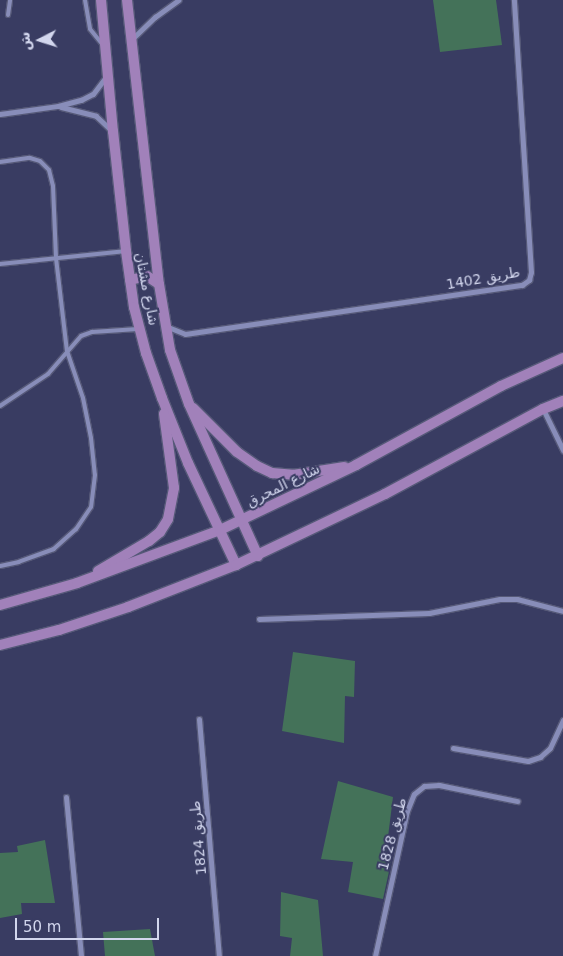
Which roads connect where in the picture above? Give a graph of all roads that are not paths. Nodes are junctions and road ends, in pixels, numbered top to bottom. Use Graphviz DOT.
graph roads {
  1 [pos="10,0"];
  2 [pos="85,0"];
  3 [pos="101,0"];
  4 [pos="127,0"];
  5 [pos="178,0"];
  6 [pos="514,0"];
  7 [pos="8,15"];
  8 [pos="132,40"];
  9 [pos="105,46"];
  10 [pos="107,75"];
  11 [pos="58,106"];
  12 [pos="0,114"];
  13 [pos="113,132"];
  14 [pos="0,162"];
  15 [pos="126,251"];
  16 [pos="56,258"];
  17 [pos="0,264"];
  18 [pos="130,280"];
  19 [pos="159,284"];
  20 [pos="165,326"];
  21 [pos="140,329"];
  22 [pos="67,351"];
  23 [pos="563,358"];
  24 [pos="162,398"];
  25 [pos="563,401"];
  26 [pos="189,404"];
  27 [pos="0,406"];
  28 [pos="543,409"];
  29 [pos="563,450"];
  30 [pos="356,466"];
  31 [pos="240,521"];
  32 [pos="220,530"];
  33 [pos="258,556"];
  34 [pos="236,565"];
  35 [pos="0,566"];
  36 [pos="77,583"];
  37 [pos="0,605"];
  38 [pos="563,611"];
  39 [pos="258,619"];
  40 [pos="0,645"];
  41 [pos="200,719"];
  42 [pos="563,720"];
  43 [pos="453,748"];
  44 [pos="66,797"];
  45 [pos="517,801"];
  46 [pos="82,956"];
  47 [pos="219,956"];
  48 [pos="375,956"];
  1 -- 7 [label="lane"];
  2 -- 9 [label="lane"];
  3 -- 9 [label="main road, شارع مشتان"];
  4 -- 8 [label="main road, شارع مشتان"];
  5 -- 8 [label="street"];
  6 -- 20 [label="street, طريق 1402"];
  8 -- 19 [label="main road, شارع مشتان"];
  9 -- 10 [label="main road, شارع مشتان"];
  10 -- 11 [label="street"];
  10 -- 13 [label="main road, شارع مشتان"];
  11 -- 12 [label="street"];
  11 -- 13 [label="street"];
  13 -- 15 [label="main road, شارع مشتان"];
  14 -- 16 [label="lane"];
  15 -- 16 [label="lane"];
  15 -- 18 [label="main road, شارع مشتان"];
  16 -- 17 [label="lane"];
  16 -- 22 [label="lane"];
  18 -- 19 [label="main road"];
  18 -- 21 [label="main road, شارع مشتان"];
  19 -- 20 [label="main road, شارع مشتان"];
  20 -- 26 [label="main road, شارع مشتان"];
  21 -- 22 [label="lane"];
  21 -- 24 [label="main road, شارع مشتان"];
  22 -- 27 [label="lane"];
  22 -- 35 [label="lane"];
  23 -- 30 [label="main road, شارع المحرق"];
  24 -- 32 [label="main road, شارع مشتان"];
  24 -- 36 [label="main road"];
  25 -- 28 [label="main road"];
  26 -- 30 [label="main road"];
  26 -- 31 [label="main road, شارع مشتان"];
  28 -- 29 [label="street"];
  28 -- 33 [label="main road"];
  30 -- 31 [label="main road, شارع المحرق"];
  31 -- 32 [label="main road, شارع المحرق"];
  31 -- 33 [label="main road, شارع مشتان"];
  32 -- 34 [label="main road, شارع مشتان"];
  32 -- 36 [label="main road, شارع المحرق"];
  33 -- 34 [label="main road"];
  34 -- 40 [label="main road"];
  36 -- 37 [label="main road, شارع المحرق"];
  38 -- 39 [label="street"];
  41 -- 47 [label="street, طريق 1824"];
  42 -- 43 [label="street"];
  44 -- 46 [label="street"];
  45 -- 48 [label="street, طريق 1828"];
}
